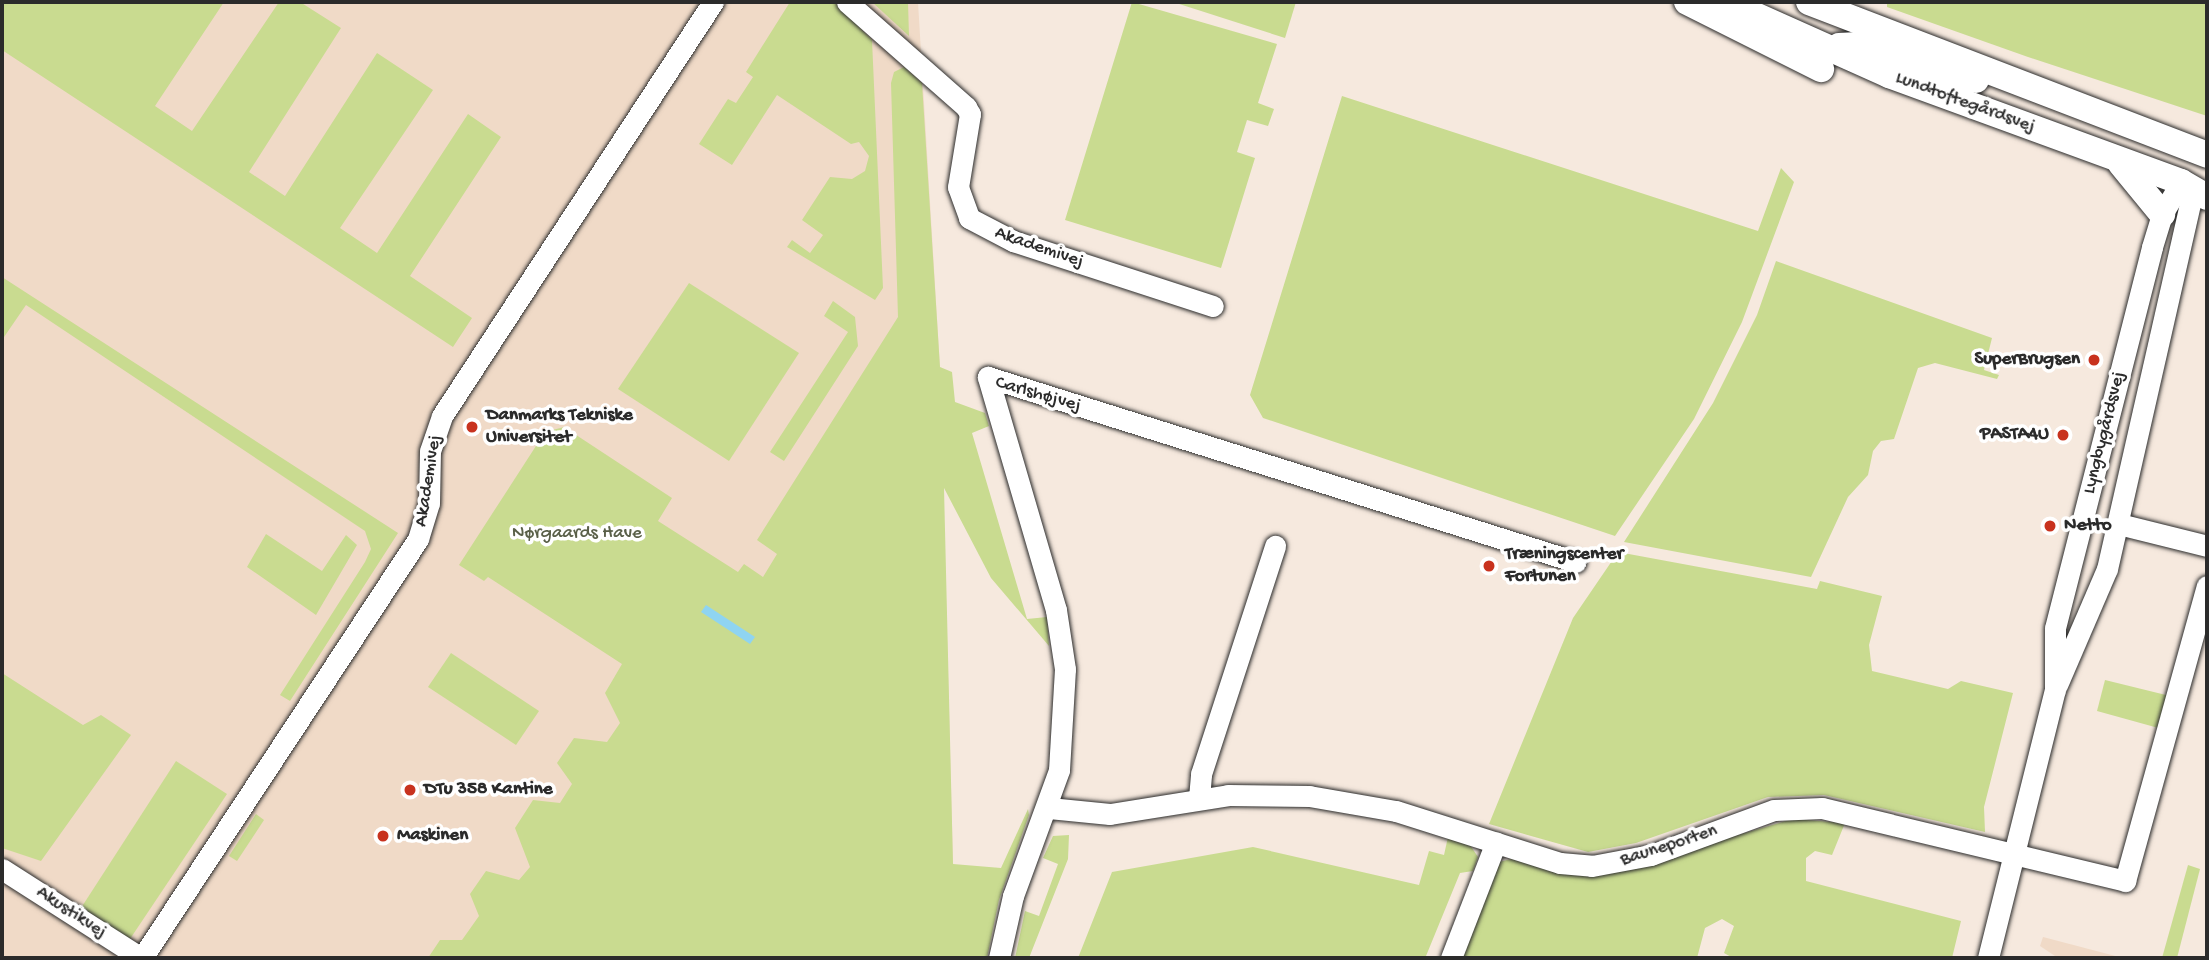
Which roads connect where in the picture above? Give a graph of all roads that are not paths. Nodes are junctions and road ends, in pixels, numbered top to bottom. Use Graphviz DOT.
graph roads {
  1 [pos="713,2"];
  2 [pos="847,2"];
  3 [pos="1687,2"];
  4 [pos="1726,2"];
  5 [pos="1809,2"];
  6 [pos="1826,59"];
  7 [pos="2017,83"];
  8 [pos="2180,145"];
  9 [pos="2207,155"];
  10 [pos="2115,159"];
  11 [pos="2196,185"];
  12 [pos="2162,214"];
  13 [pos="1213,306"];
  14 [pos="2119,524"];
  15 [pos="1275,546"];
  16 [pos="2207,546"];
  17 [pos="1576,562"];
  18 [pos="2207,586"];
  19 [pos="2055,690"];
  20 [pos="1199,799"];
  21 [pos="1049,807"];
  22 [pos="1496,842"];
  23 [pos="2014,854"];
  24 [pos="2,869"];
  25 [pos="141,958"];
  26 [pos="999,958"];
  27 [pos="1451,958"];
  28 [pos="1988,958"];
  1 -- 25 [label="street, Akademivej"];
  2 -- 13 [label="street, Akademivej"];
  3 -- 6 [label="street"];
  4 -- 6 [label="street, Lundtoftegårdsvej"];
  5 -- 7 [label="street, Lundtoftegårdsvej"];
  6 -- 7 [label="street"];
  6 -- 10 [label="street, Lundtoftegårdsvej"];
  7 -- 8 [label="street, Lundtoftegårdsvej"];
  8 -- 9 [label="street, Lundtoftegårdsvej"];
  8 -- 11 [label="street"];
  10 -- 11 [label="street, Lundtoftegårdsvej"];
  10 -- 12 [label="street"];
  11 -- 12 [label="street, Lyngbygårdsvej"];
  11 -- 14 [label="street, Lyngbygårdsvej"];
  12 -- 19 [label="street, Lyngbygårdsvej"];
  14 -- 16 [label="street"];
  14 -- 19 [label="street, Lyngbygårdsvej"];
  15 -- 20 [label="street"];
  17 -- 21 [label="street, Carlshøjvej"];
  18 -- 23 [label="street"];
  19 -- 23 [label="street, Lyngbygårdsvej"];
  20 -- 21 [label="street, Bauneporten"];
  20 -- 22 [label="street, Bauneporten"];
  21 -- 26 [label="street, Carlshøjvej"];
  22 -- 23 [label="street, Bauneporten"];
  22 -- 27 [label="street"];
  23 -- 28 [label="street, Lyngbygårdsvej"];
  24 -- 25 [label="street, Akustikvej"];
}
